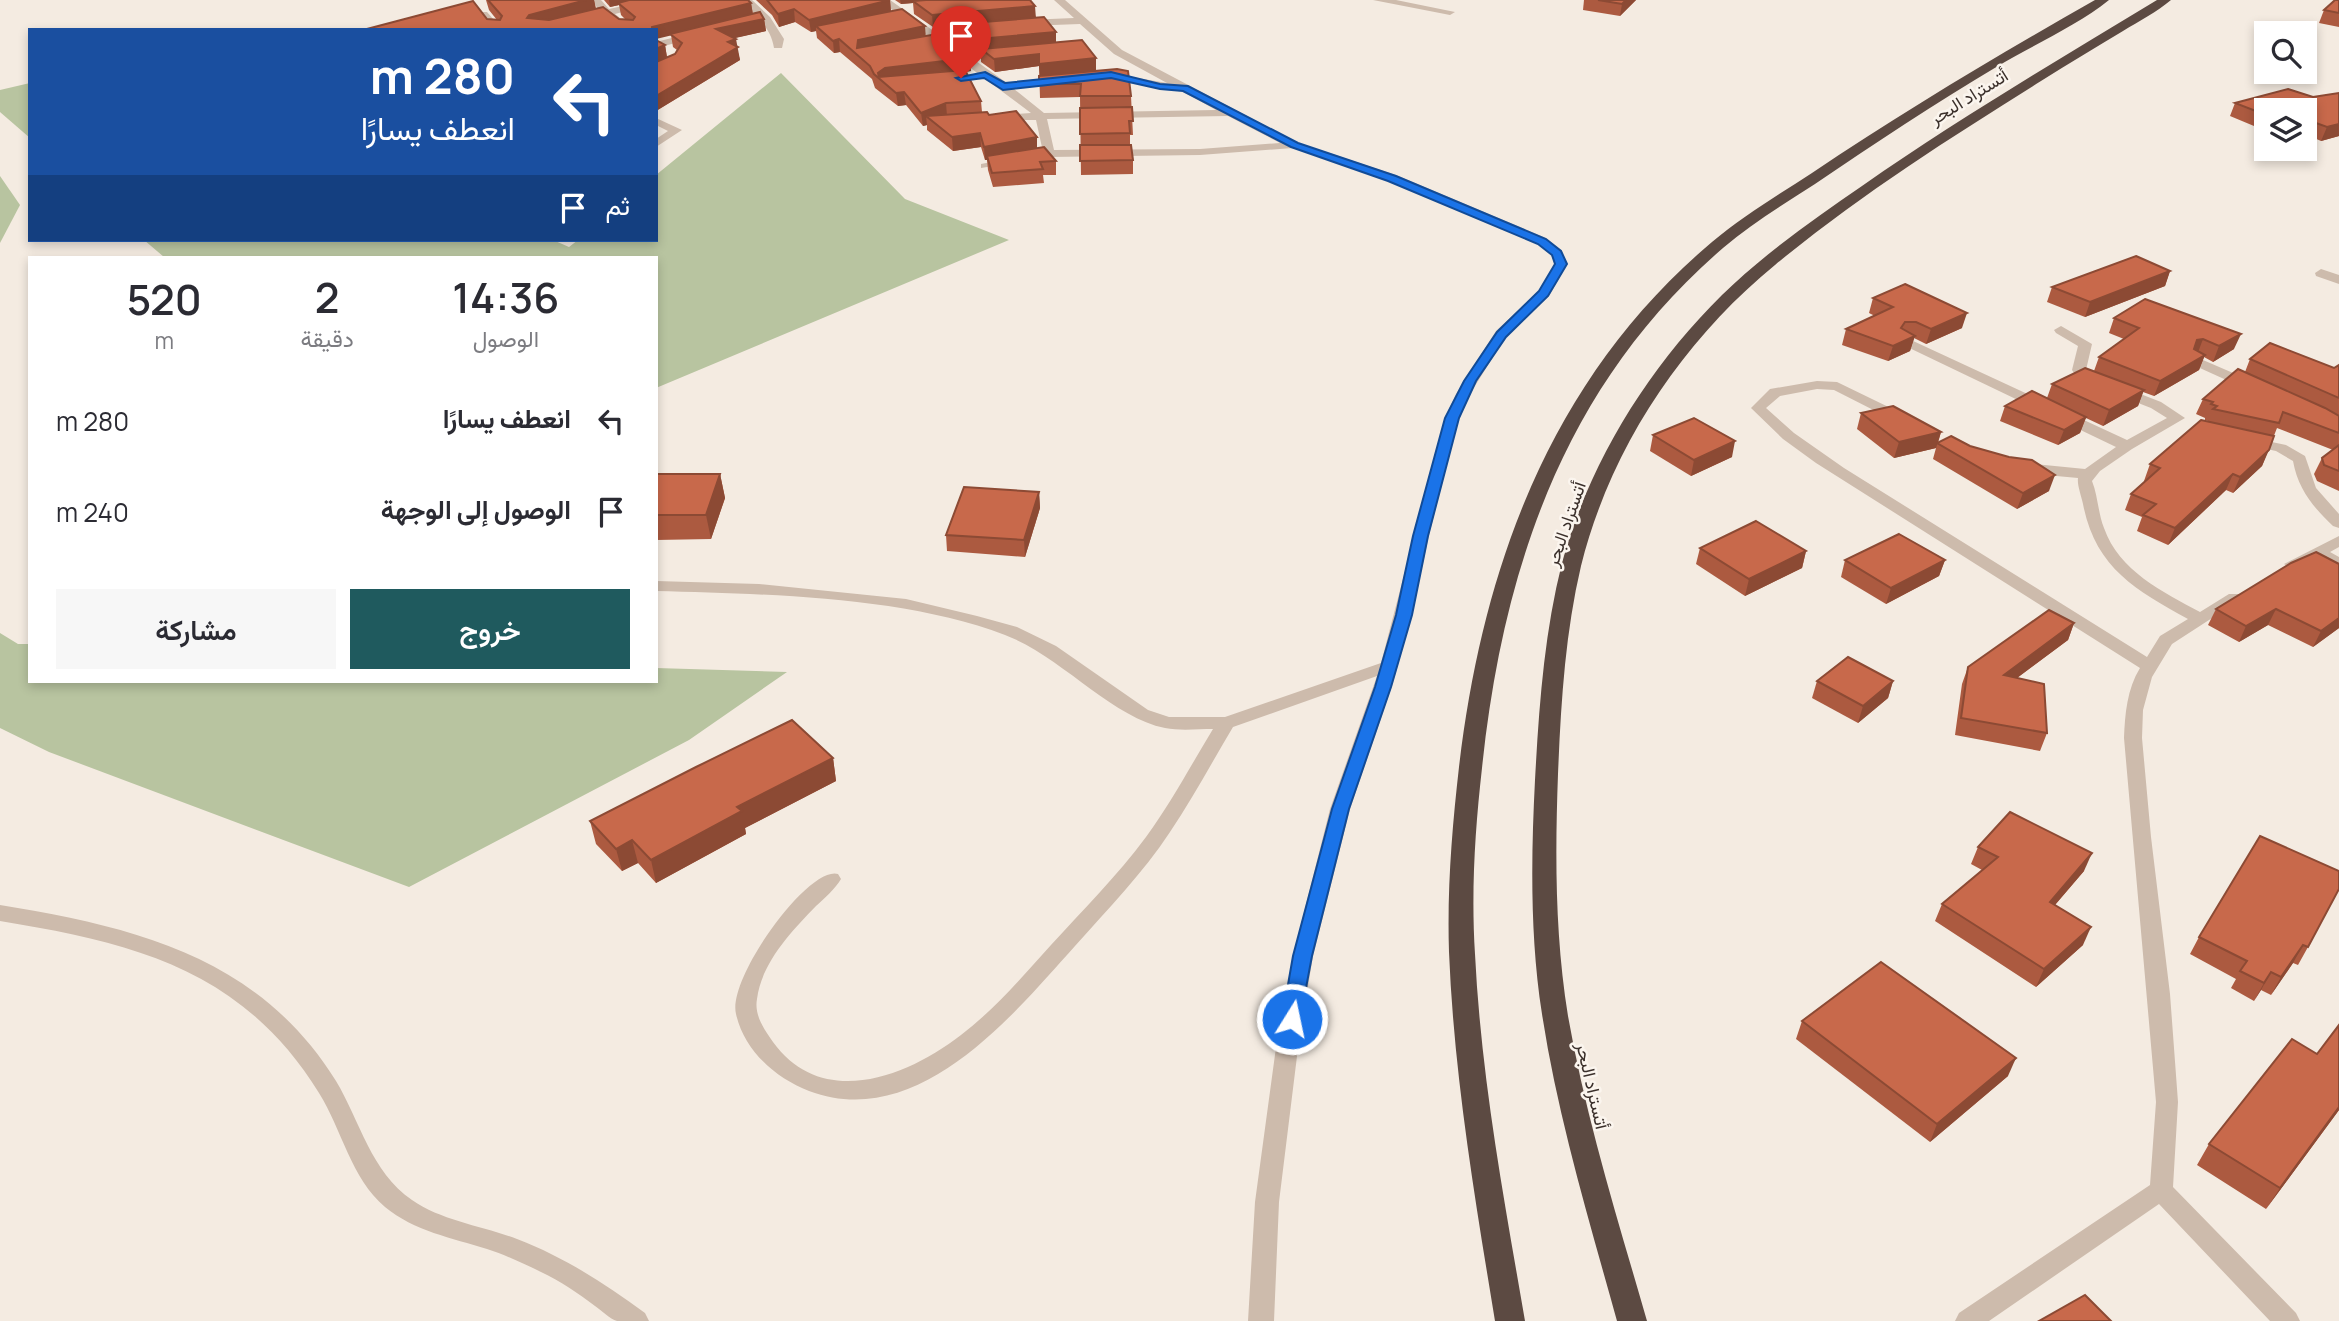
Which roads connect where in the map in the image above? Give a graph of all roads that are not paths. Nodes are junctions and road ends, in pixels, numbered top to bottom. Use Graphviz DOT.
graph roads {
  1 [pos="596,0"];
  2 [pos="663,0"];
  3 [pos="746,0"];
  4 [pos="884,0"];
  5 [pos="1059,0"];
  6 [pos="1378,0"];
  7 [pos="2104,0"];
  8 [pos="2165,0"];
  9 [pos="606,12"];
  10 [pos="1450,12"];
  11 [pos="483,14"];
  12 [pos="765,18"];
  13 [pos="1080,20"];
  14 [pos="572,21"];
  15 [pos="752,21"];
  16 [pos="1017,24"];
  17 [pos="496,28"];
  18 [pos="627,28"];
  19 [pos="711,31"];
  20 [pos="658,44"];
  21 [pos="658,45"];
  22 [pos="778,46"];
  23 [pos="677,56"];
  24 [pos="977,57"];
  25 [pos="964,58"];
  26 [pos="985,75"];
  27 [pos="973,77"];
  28 [pos="1098,77"];
  29 [pos="1071,80"];
  30 [pos="1003,87"];
  31 [pos="1185,88"];
  32 [pos="1230,113"];
  33 [pos="1041,116"];
  34 [pos="984,119"];
  35 [pos="658,122"];
  36 [pos="658,144"];
  37 [pos="1294,145"];
  38 [pos="1049,154"];
  39 [pos="985,166"];
  40 [pos="2321,273"];
  41 [pos="2339,280"];
  42 [pos="2061,330"];
  43 [pos="1906,343"];
  44 [pos="2196,361"];
  45 [pos="2260,390"];
  46 [pos="2170,424"];
  47 [pos="1915,426"];
  48 [pos="2196,429"];
  49 [pos="2235,438"];
  50 [pos="2127,446"];
  51 [pos="2004,466"];
  52 [pos="2087,474"];
  53 [pos="2339,523"];
  54 [pos="2339,541"];
  55 [pos="2318,552"];
  56 [pos="2339,564"];
  57 [pos="2275,573"];
  58 [pos="658,586"];
  59 [pos="2254,586"];
  60 [pos="2201,619"];
  61 [pos="1389,666"];
  62 [pos="2148,666"];
  63 [pos="1226,723"];
  64 [pos="831,879"];
  65 [pos="0,913"];
  66 [pos="2161,1190"];
  67 [pos="636,1321"];
  68 [pos="1261,1321"];
  69 [pos="1510,1321"];
  70 [pos="1632,1321"];
  71 [pos="1968,1321"];
  72 [pos="2287,1321"];
  1 -- 9 [label="street"];
  2 -- 9 [label="street"];
  3 -- 12 [label="street"];
  4 -- 25 [label="street"];
  5 -- 13 [label="street"];
  6 -- 10 [label="street"];
  7 -- 69 [label="highway, أتستراد البحر"];
  8 -- 70 [label="highway, أتستراد البحر"];
  9 -- 14 [label="street"];
  9 -- 18 [label="street"];
  11 -- 17 [label="street"];
  12 -- 15 [label="street"];
  12 -- 22 [label="street"];
  13 -- 16 [label="street"];
  13 -- 31 [label="street"];
  19 -- 20 [label="street"];
  21 -- 23 [label="street"];
  24 -- 25 [label="street"];
  25 -- 26 [label="street"];
  26 -- 27 [label="street"];
  26 -- 30 [label="street"];
  28 -- 31 [label="street"];
  29 -- 30 [label="street"];
  30 -- 33 [label="street"];
  31 -- 32 [label="street"];
  32 -- 33 [label="street"];
  32 -- 37 [label="street"];
  33 -- 34 [label="street"];
  33 -- 38 [label="street"];
  35 -- 36 [label="street"];
  37 -- 38 [label="street"];
  37 -- 61 [label="street"];
  38 -- 39 [label="street"];
  40 -- 41 [label="street"];
  42 -- 46 [label="street"];
  43 -- 50 [label="street"];
  44 -- 45 [label="street"];
  46 -- 48 [label="street"];
  46 -- 50 [label="street"];
  47 -- 62 [label="street"];
  49 -- 53 [label="street"];
  50 -- 52 [label="street"];
  51 -- 52 [label="street"];
  52 -- 60 [label="street"];
  54 -- 55 [label="street"];
  55 -- 56 [label="street"];
  55 -- 57 [label="street"];
  58 -- 63 [label="street"];
  59 -- 60 [label="street"];
  60 -- 62 [label="street"];
  61 -- 63 [label="street"];
  61 -- 68 [label="street"];
  62 -- 66 [label="street"];
  63 -- 64 [label="street"];
  65 -- 67 [label="street"];
  66 -- 71 [label="street"];
  66 -- 72 [label="street"];
}
